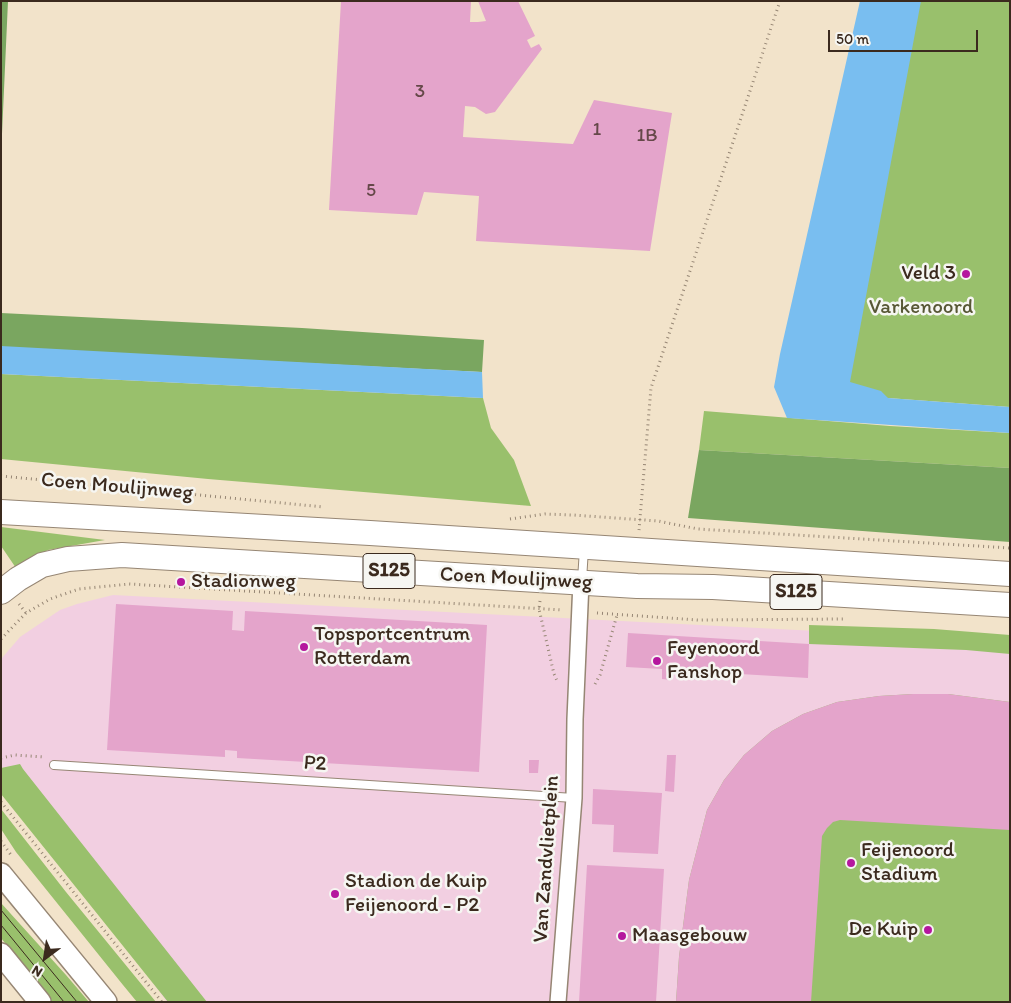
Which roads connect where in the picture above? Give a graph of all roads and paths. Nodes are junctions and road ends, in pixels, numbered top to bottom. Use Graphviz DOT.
graph roads {
  1 [pos="780,1"];
  2 [pos="1,476"];
  3 [pos="331,507"];
  4 [pos="1,512"];
  5 [pos="639,519"];
  6 [pos="502,520"];
  7 [pos="584,547"];
  8 [pos="1010,548"];
  9 [pos="1010,574"];
  10 [pos="582,582"];
  11 [pos="1,592"];
  12 [pos="1010,606"];
  13 [pos="617,615"];
  14 [pos="636,616"];
  15 [pos="848,619"];
  16 [pos="1,639"];
  17 [pos="558,683"];
  18 [pos="591,690"];
  19 [pos="44,757"];
  20 [pos="1,758"];
  21 [pos="54,765"];
  22 [pos="574,798"];
  23 [pos="1,802"];
  24 [pos="1,874"];
  25 [pos="1,954"];
  26 [pos="40,1002"];
  27 [pos="106,1002"];
  28 [pos="162,1002"];
  29 [pos="558,1002"];
  1 -- 5 [label="path"];
  2 -- 3 [label="path, Coen Moulijnweg"];
  4 -- 7 [label="main road, Coen Moulijnweg / S125"];
  5 -- 6 [label="path"];
  5 -- 8 [label="path"];
  7 -- 9 [label="main road, Coen Moulijnweg / S125"];
  7 -- 10 [label="lane"];
  10 -- 11 [label="main road, Coen Moulijnweg / S125"];
  10 -- 12 [label="main road, Coen Moulijnweg / S125"];
  10 -- 22 [label="street, Van Zandvlietplein"];
  13 -- 18 [label="path"];
  14 -- 15 [label="path"];
  16 -- 17 [label="path, Coen Moulijnweg"];
  19 -- 20 [label="path"];
  21 -- 22 [label="lane, P2"];
  22 -- 29 [label="street, Van Zandvlietplein"];
  23 -- 28 [label="path"];
  24 -- 27 [label="main road"];
  25 -- 26 [label="main road"];
}
